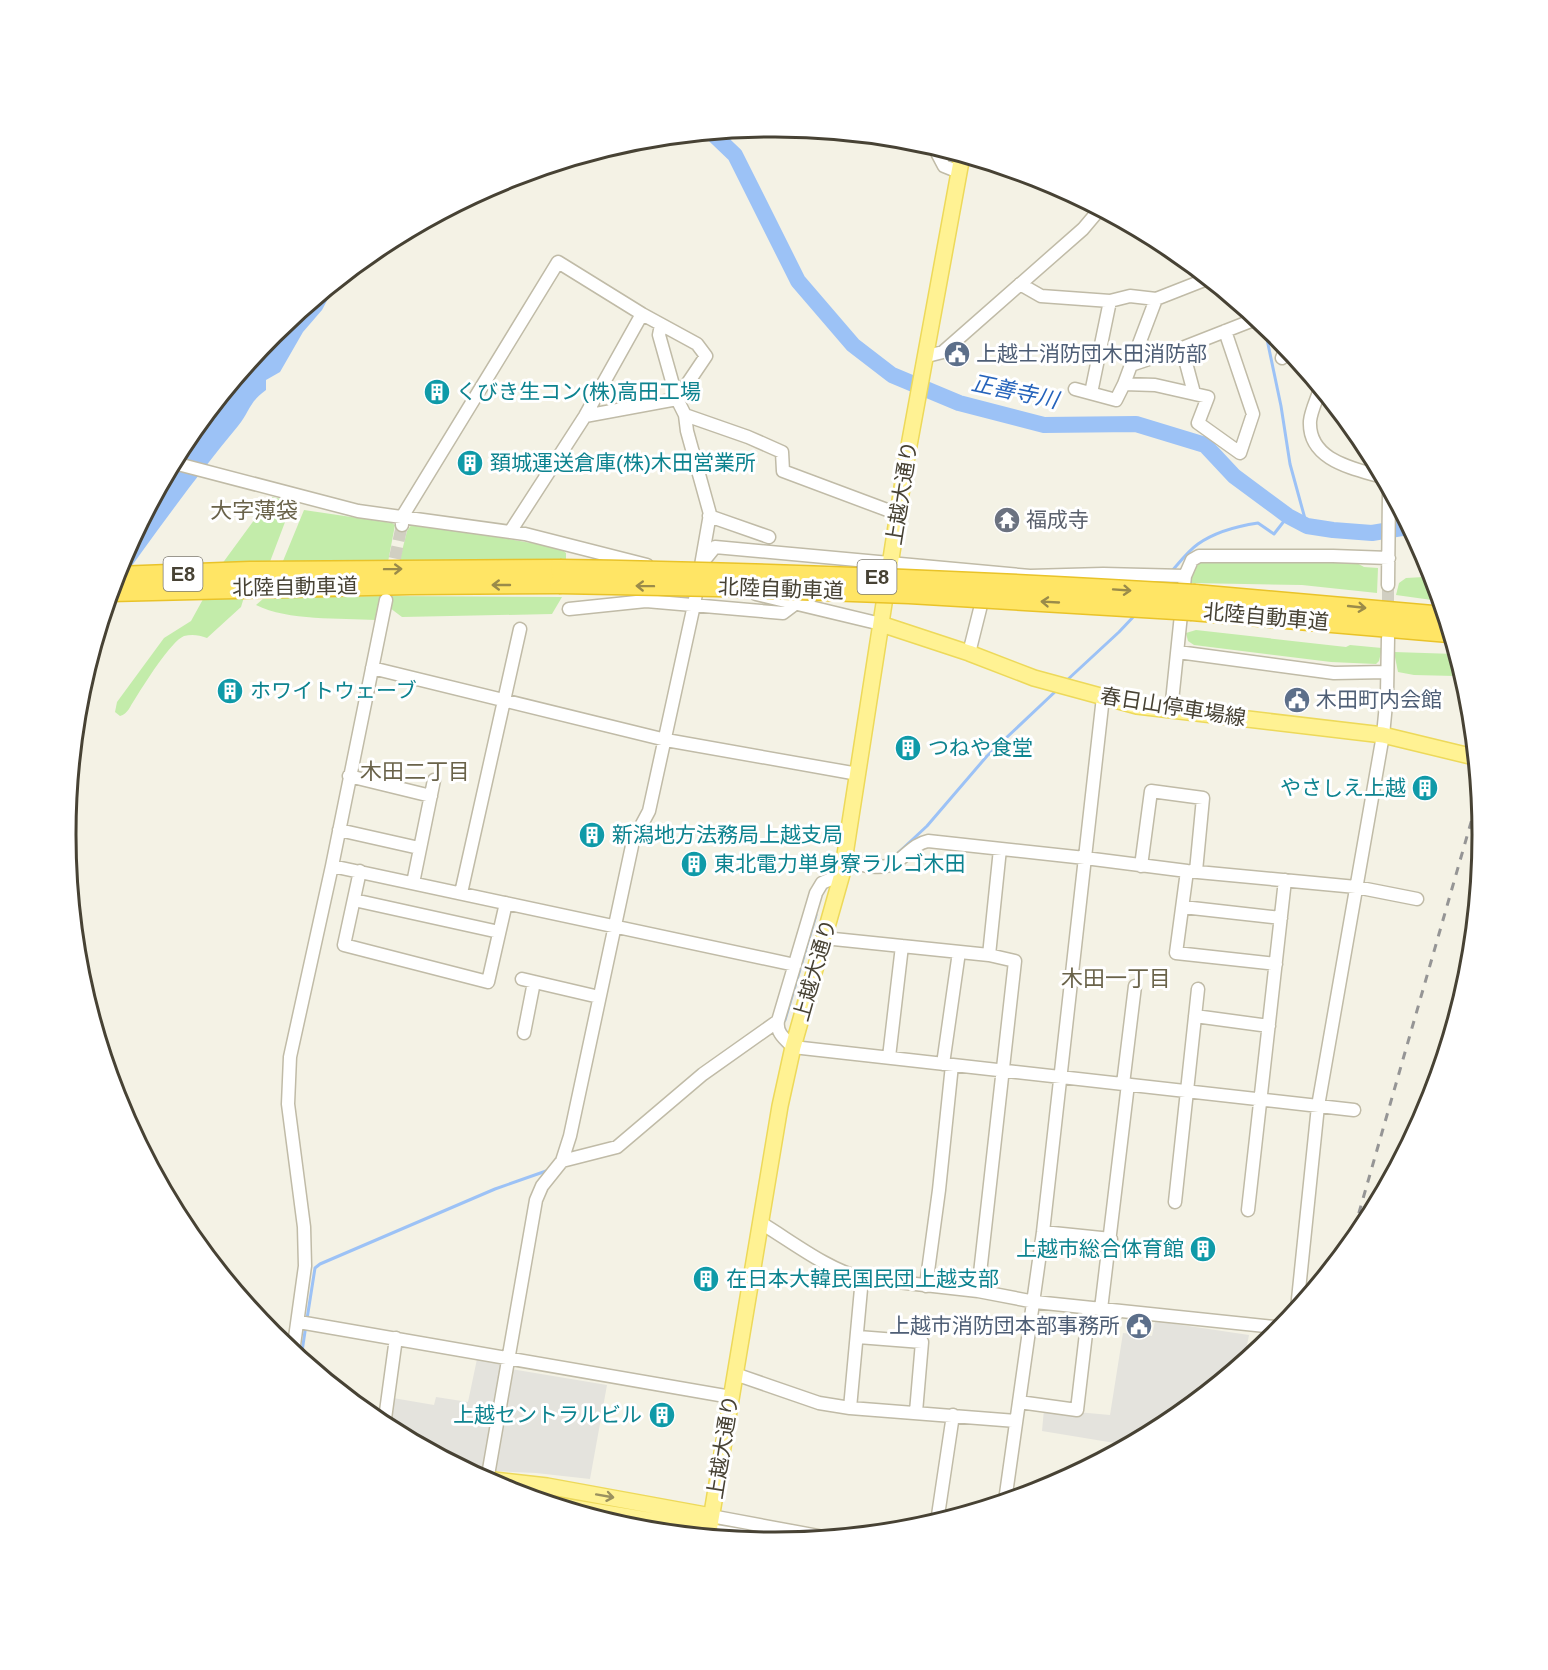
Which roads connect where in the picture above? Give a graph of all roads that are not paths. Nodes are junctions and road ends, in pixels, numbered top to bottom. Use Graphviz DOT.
graph roads {
  1 [pos="940,158"];
  2 [pos="961,163"];
  3 [pos="959,172"];
  4 [pos="1094,216"];
  5 [pos="1199,282"];
  6 [pos="1020,284"];
  7 [pos="1156,299"];
  8 [pos="1110,301"];
  9 [pos="642,314"];
  10 [pos="1246,323"];
  11 [pos="661,325"];
  12 [pos="1225,331"];
  13 [pos="1182,348"];
  14 [pos="925,364"];
  15 [pos="1131,364"];
  16 [pos="1124,384"];
  17 [pos="1075,389"];
  18 [pos="1091,393"];
  19 [pos="1194,393"];
  20 [pos="1317,398"];
  21 [pos="677,399"];
  22 [pos="685,415"];
  23 [pos="585,416"];
  24 [pos="183,465"];
  25 [pos="1370,474"];
  26 [pos="1389,506"];
  27 [pos="898,514"];
  28 [pos="709,516"];
  29 [pos="402,521"];
  30 [pos="510,532"];
  31 [pos="769,537"];
  32 [pos="1389,558"];
  33 [pos="890,563"];
  34 [pos="701,564"];
  35 [pos="989,572"];
  36 [pos="127,576"];
  37 [pos="1185,576"];
  38 [pos="560,577"];
  39 [pos="698,580"];
  40 [pos="1388,585"];
  41 [pos="121,592"];
  42 [pos="386,600"];
  43 [pos="1193,603"];
  44 [pos="795,604"];
  45 [pos="694,605"];
  46 [pos="569,609"];
  47 [pos="1435,616"];
  48 [pos="881,624"];
  49 [pos="520,629"];
  50 [pos="1441,632"];
  51 [pos="1388,638"];
  52 [pos="1178,652"];
  53 [pos="969,653"];
  54 [pos="372,668"];
  55 [pos="1387,672"];
  56 [pos="1103,697"];
  57 [pos="503,700"];
  58 [pos="1171,711"];
  59 [pos="1383,735"];
  60 [pos="666,740"];
  61 [pos="1467,755"];
  62 [pos="858,774"];
  63 [pos="349,776"];
  64 [pos="434,780"];
  65 [pos="431,796"];
  66 [pos="339,830"];
  67 [pos="419,848"];
  68 [pos="1000,849"];
  69 [pos="1085,858"];
  70 [pos="332,866"];
  71 [pos="1141,866"];
  72 [pos="843,867"];
  73 [pos="360,872"];
  74 [pos="1192,872"];
  75 [pos="1285,880"];
  76 [pos="413,883"];
  77 [pos="1356,887"];
  78 [pos="461,893"];
  79 [pos="1416,899"];
  80 [pos="354,900"];
  81 [pos="506,903"];
  82 [pos="1183,907"];
  83 [pos="1281,918"];
  84 [pos="614,926"];
  85 [pos="499,932"];
  86 [pos="824,938"];
  87 [pos="902,946"];
  88 [pos="959,952"];
  89 [pos="989,956"];
  90 [pos="1276,964"];
  91 [pos="795,965"];
  92 [pos="1135,986"];
  93 [pos="1198,989"];
  94 [pos="599,997"];
  95 [pos="1195,1016"];
  96 [pos="778,1021"];
  97 [pos="1269,1026"];
  98 [pos="524,1033"];
  99 [pos="793,1047"];
  100 [pos="889,1057"];
  101 [pos="948,1064"];
  102 [pos="1002,1070"];
  103 [pos="1061,1077"];
  104 [pos="1126,1084"];
  105 [pos="1186,1090"];
  106 [pos="1262,1098"];
  107 [pos="1318,1106"];
  108 [pos="1354,1110"];
  109 [pos="562,1161"];
  110 [pos="1175,1202"];
  111 [pos="1248,1210"];
  112 [pos="761,1223"];
  113 [pos="1043,1232"];
  114 [pos="1111,1239"];
  115 [pos="862,1278"];
  116 [pos="926,1286"];
  117 [pos="978,1291"];
  118 [pos="1299,1294"];
  119 [pos="1035,1302"];
  120 [pos="1095,1309"];
  121 [pos="298,1322"];
  122 [pos="1269,1326"];
  123 [pos="858,1337"];
  124 [pos="396,1338"];
  125 [pos="295,1341"];
  126 [pos="510,1358"];
  127 [pos="735,1374"];
  128 [pos="730,1397"];
  129 [pos="1019,1402"];
  130 [pos="850,1408"];
  131 [pos="916,1412"];
  132 [pos="386,1415"];
  133 [pos="953,1415"];
  134 [pos="1016,1420"];
  135 [pos="489,1471"];
  136 [pos="518,1483"];
  137 [pos="1006,1492"];
  138 [pos="609,1513"];
  139 [pos="938,1513"];
  140 [pos="710,1527"];
  141 [pos="730,1531"];
  142 [pos="761,1532"];
  1 -- 3 [label="street"];
  2 -- 3 [label="main road"];
  3 -- 14 [label="main road"];
  4 -- 6 [label="street"];
  5 -- 7 [label="street"];
  6 -- 8 [label="street"];
  6 -- 14 [label="street"];
  7 -- 8 [label="street"];
  7 -- 15 [label="street"];
  8 -- 18 [label="street"];
  9 -- 11 [label="street"];
  9 -- 23 [label="street"];
  9 -- 29 [label="street"];
  10 -- 12 [label="street"];
  11 -- 21 [label="street"];
  11 -- 21 [label="street"];
  12 -- 13 [label="street"];
  12 -- 19 [label="street"];
  13 -- 15 [label="street"];
  13 -- 19 [label="street"];
  14 -- 27 [label="main road, 上越大通り"];
  15 -- 16 [label="street"];
  16 -- 18 [label="street"];
  16 -- 19 [label="street"];
  17 -- 18 [label="street"];
  20 -- 25 [label="street"];
  21 -- 22 [label="street"];
  21 -- 23 [label="street"];
  22 -- 27 [label="street"];
  22 -- 28 [label="street"];
  23 -- 30 [label="street"];
  24 -- 29 [label="street"];
  26 -- 32 [label="street"];
  27 -- 33 [label="main road, 上越大通り"];
  28 -- 31 [label="street"];
  28 -- 34 [label="street"];
  29 -- 30 [label="street"];
  30 -- 39 [label="street"];
  32 -- 37 [label="street"];
  32 -- 40 [label="street"];
  33 -- 34 [label="street"];
  33 -- 35 [label="street"];
  33 -- 48 [label="main road, 上越大通り"];
  34 -- 39 [label="street"];
  35 -- 37 [label="street"];
  35 -- 53 [label="street"];
  36 -- 38 [label="highway, 北陸自動車道 / E8, one-way"];
  37 -- 52 [label="street"];
  38 -- 41 [label="highway, 北陸自動車道 / E8, one-way"];
  38 -- 43 [label="highway, 北陸自動車道 / E8, bridge"];
  39 -- 44 [label="street"];
  39 -- 45 [label="street"];
  42 -- 54 [label="street"];
  43 -- 47 [label="highway, 北陸自動車道 / E8, one-way"];
  43 -- 50 [label="highway, 北陸自動車道 / E8"];
  44 -- 45 [label="street"];
  44 -- 48 [label="street"];
  45 -- 46 [label="street"];
  45 -- 60 [label="street"];
  48 -- 53 [label="main road, 春日山停車場線"];
  48 -- 62 [label="main road, 上越大通り"];
  49 -- 57 [label="street"];
  51 -- 55 [label="street"];
  52 -- 55 [label="street"];
  52 -- 58 [label="street"];
  53 -- 56 [label="main road, 春日山停車場線"];
  54 -- 57 [label="street"];
  54 -- 63 [label="street"];
  55 -- 59 [label="street"];
  56 -- 58 [label="main road, 春日山停車場線"];
  56 -- 69 [label="street"];
  57 -- 60 [label="street"];
  57 -- 78 [label="street"];
  58 -- 59 [label="main road, 春日山停車場線"];
  59 -- 61 [label="main road, 春日山停車場線"];
  59 -- 77 [label="street"];
  60 -- 62 [label="street"];
  60 -- 84 [label="street"];
  62 -- 72 [label="main road, 上越大通り"];
  63 -- 65 [label="street"];
  63 -- 66 [label="street"];
  64 -- 65 [label="street"];
  65 -- 67 [label="street"];
  66 -- 67 [label="street"];
  66 -- 70 [label="street"];
  67 -- 76 [label="street"];
  68 -- 69 [label="street"];
  68 -- 72 [label="street"];
  68 -- 89 [label="street"];
  69 -- 71 [label="street"];
  69 -- 103 [label="street"];
  70 -- 73 [label="street"];
  70 -- 121 [label="street"];
  71 -- 74 [label="street"];
  71 -- 74 [label="street"];
  72 -- 86 [label="main road, 上越大通り"];
  72 -- 91 [label="street"];
  73 -- 76 [label="street"];
  73 -- 80 [label="street"];
  74 -- 75 [label="street"];
  74 -- 82 [label="street"];
  75 -- 77 [label="street"];
  75 -- 83 [label="street"];
  76 -- 78 [label="street"];
  77 -- 79 [label="street"];
  77 -- 107 [label="street"];
  78 -- 81 [label="street"];
  80 -- 85 [label="street"];
  80 -- 85 [label="street"];
  81 -- 84 [label="street"];
  81 -- 85 [label="street"];
  82 -- 83 [label="street"];
  82 -- 90 [label="street"];
  83 -- 90 [label="street"];
  84 -- 91 [label="street"];
  84 -- 94 [label="street"];
  86 -- 87 [label="street"];
  86 -- 99 [label="main road, 上越大通り"];
  87 -- 88 [label="street"];
  87 -- 100 [label="street"];
  88 -- 89 [label="street"];
  88 -- 101 [label="street"];
  89 -- 102 [label="street"];
  90 -- 97 [label="street"];
  91 -- 96 [label="street"];
  92 -- 104 [label="street"];
  93 -- 95 [label="street"];
  94 -- 98 [label="street"];
  94 -- 109 [label="street"];
  95 -- 97 [label="street"];
  95 -- 105 [label="street"];
  96 -- 99 [label="street"];
  96 -- 109 [label="street"];
  97 -- 106 [label="street"];
  99 -- 100 [label="street"];
  99 -- 112 [label="main road, 上越大通り"];
  100 -- 101 [label="street"];
  101 -- 102 [label="street"];
  101 -- 116 [label="street"];
  102 -- 103 [label="street"];
  102 -- 117 [label="street"];
  103 -- 104 [label="street"];
  103 -- 113 [label="street"];
  104 -- 105 [label="street"];
  104 -- 114 [label="street"];
  105 -- 106 [label="street"];
  105 -- 110 [label="street"];
  106 -- 107 [label="street"];
  106 -- 111 [label="street"];
  107 -- 108 [label="street"];
  107 -- 118 [label="street"];
  109 -- 126 [label="street"];
  112 -- 115 [label="street"];
  112 -- 127 [label="main road, 上越大通り"];
  113 -- 114 [label="street"];
  113 -- 119 [label="street"];
  114 -- 120 [label="street"];
  115 -- 116 [label="street"];
  115 -- 123 [label="street"];
  116 -- 117 [label="street"];
  117 -- 119 [label="street"];
  119 -- 120 [label="street"];
  119 -- 129 [label="street"];
  120 -- 122 [label="street"];
  120 -- 129 [label="street"];
  121 -- 124 [label="street"];
  121 -- 125 [label="street"];
  123 -- 130 [label="street"];
  123 -- 131 [label="street"];
  124 -- 126 [label="street"];
  124 -- 132 [label="street"];
  126 -- 128 [label="street"];
  126 -- 135 [label="street"];
  127 -- 128 [label="main road, 上越大通り"];
  127 -- 130 [label="street"];
  128 -- 140 [label="main road, 上越大通り"];
  129 -- 134 [label="street"];
  130 -- 131 [label="street"];
  131 -- 133 [label="street"];
  133 -- 134 [label="street"];
  133 -- 139 [label="street"];
  134 -- 137 [label="street"];
  136 -- 140 [label="main road, one-way"];
  138 -- 140 [label="main road"];
  140 -- 141 [label="street"];
  140 -- 142 [label="street"];
}
